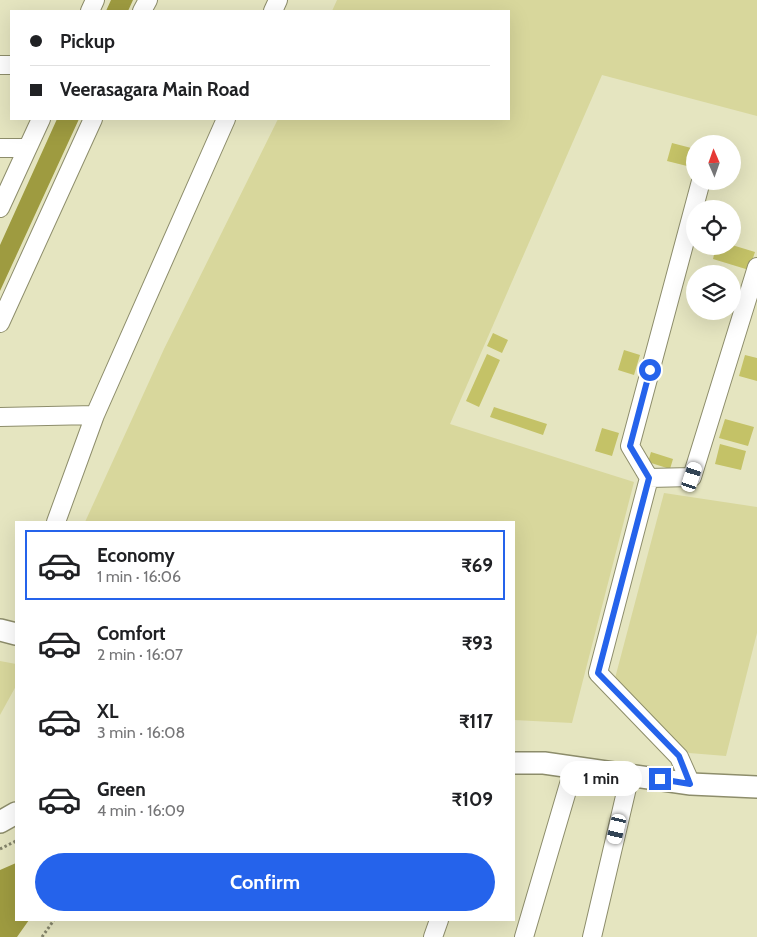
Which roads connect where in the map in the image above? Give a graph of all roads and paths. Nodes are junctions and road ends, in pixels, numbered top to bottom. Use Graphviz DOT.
graph roads {
  1 [pos="41,120"];
  2 [pos="93,120"];
  3 [pos="226,120"];
  4 [pos="0,148"];
  5 [pos="27,148"];
  6 [pos="700,190"];
  7 [pos="0,208"];
  8 [pos="757,267"];
  9 [pos="0,323"];
  10 [pos="95,415"];
  11 [pos="0,417"];
  12 [pos="649,478"];
  13 [pos="56,521"];
  14 [pos="0,630"];
  15 [pos="15,634"];
  16 [pos="515,762"];
  17 [pos="574,767"];
  18 [pos="630,775"];
  19 [pos="690,784"];
  20 [pos="757,787"];
  21 [pos="15,814"];
  22 [pos="0,822"];
  23 [pos="15,842"];
  24 [pos="0,849"];
  25 [pos="53,921"];
  26 [pos="439,921"];
  27 [pos="42,937"];
  28 [pos="433,937"];
  29 [pos="524,937"];
  30 [pos="592,937"];
  1 -- 5 [label="street"];
  2 -- 9 [label="street"];
  3 -- 10 [label="street"];
  4 -- 5 [label="street"];
  5 -- 7 [label="street"];
  6 -- 12 [label="street"];
  8 -- 12 [label="street"];
  10 -- 11 [label="street"];
  10 -- 13 [label="street"];
  12 -- 19 [label="street"];
  14 -- 15 [label="street"];
  16 -- 17 [label="street"];
  17 -- 18 [label="street"];
  17 -- 29 [label="street"];
  18 -- 19 [label="street"];
  18 -- 30 [label="street"];
  19 -- 20 [label="street"];
  21 -- 22 [label="street"];
  23 -- 24 [label="path"];
  25 -- 27 [label="path"];
  26 -- 28 [label="street"];
}
